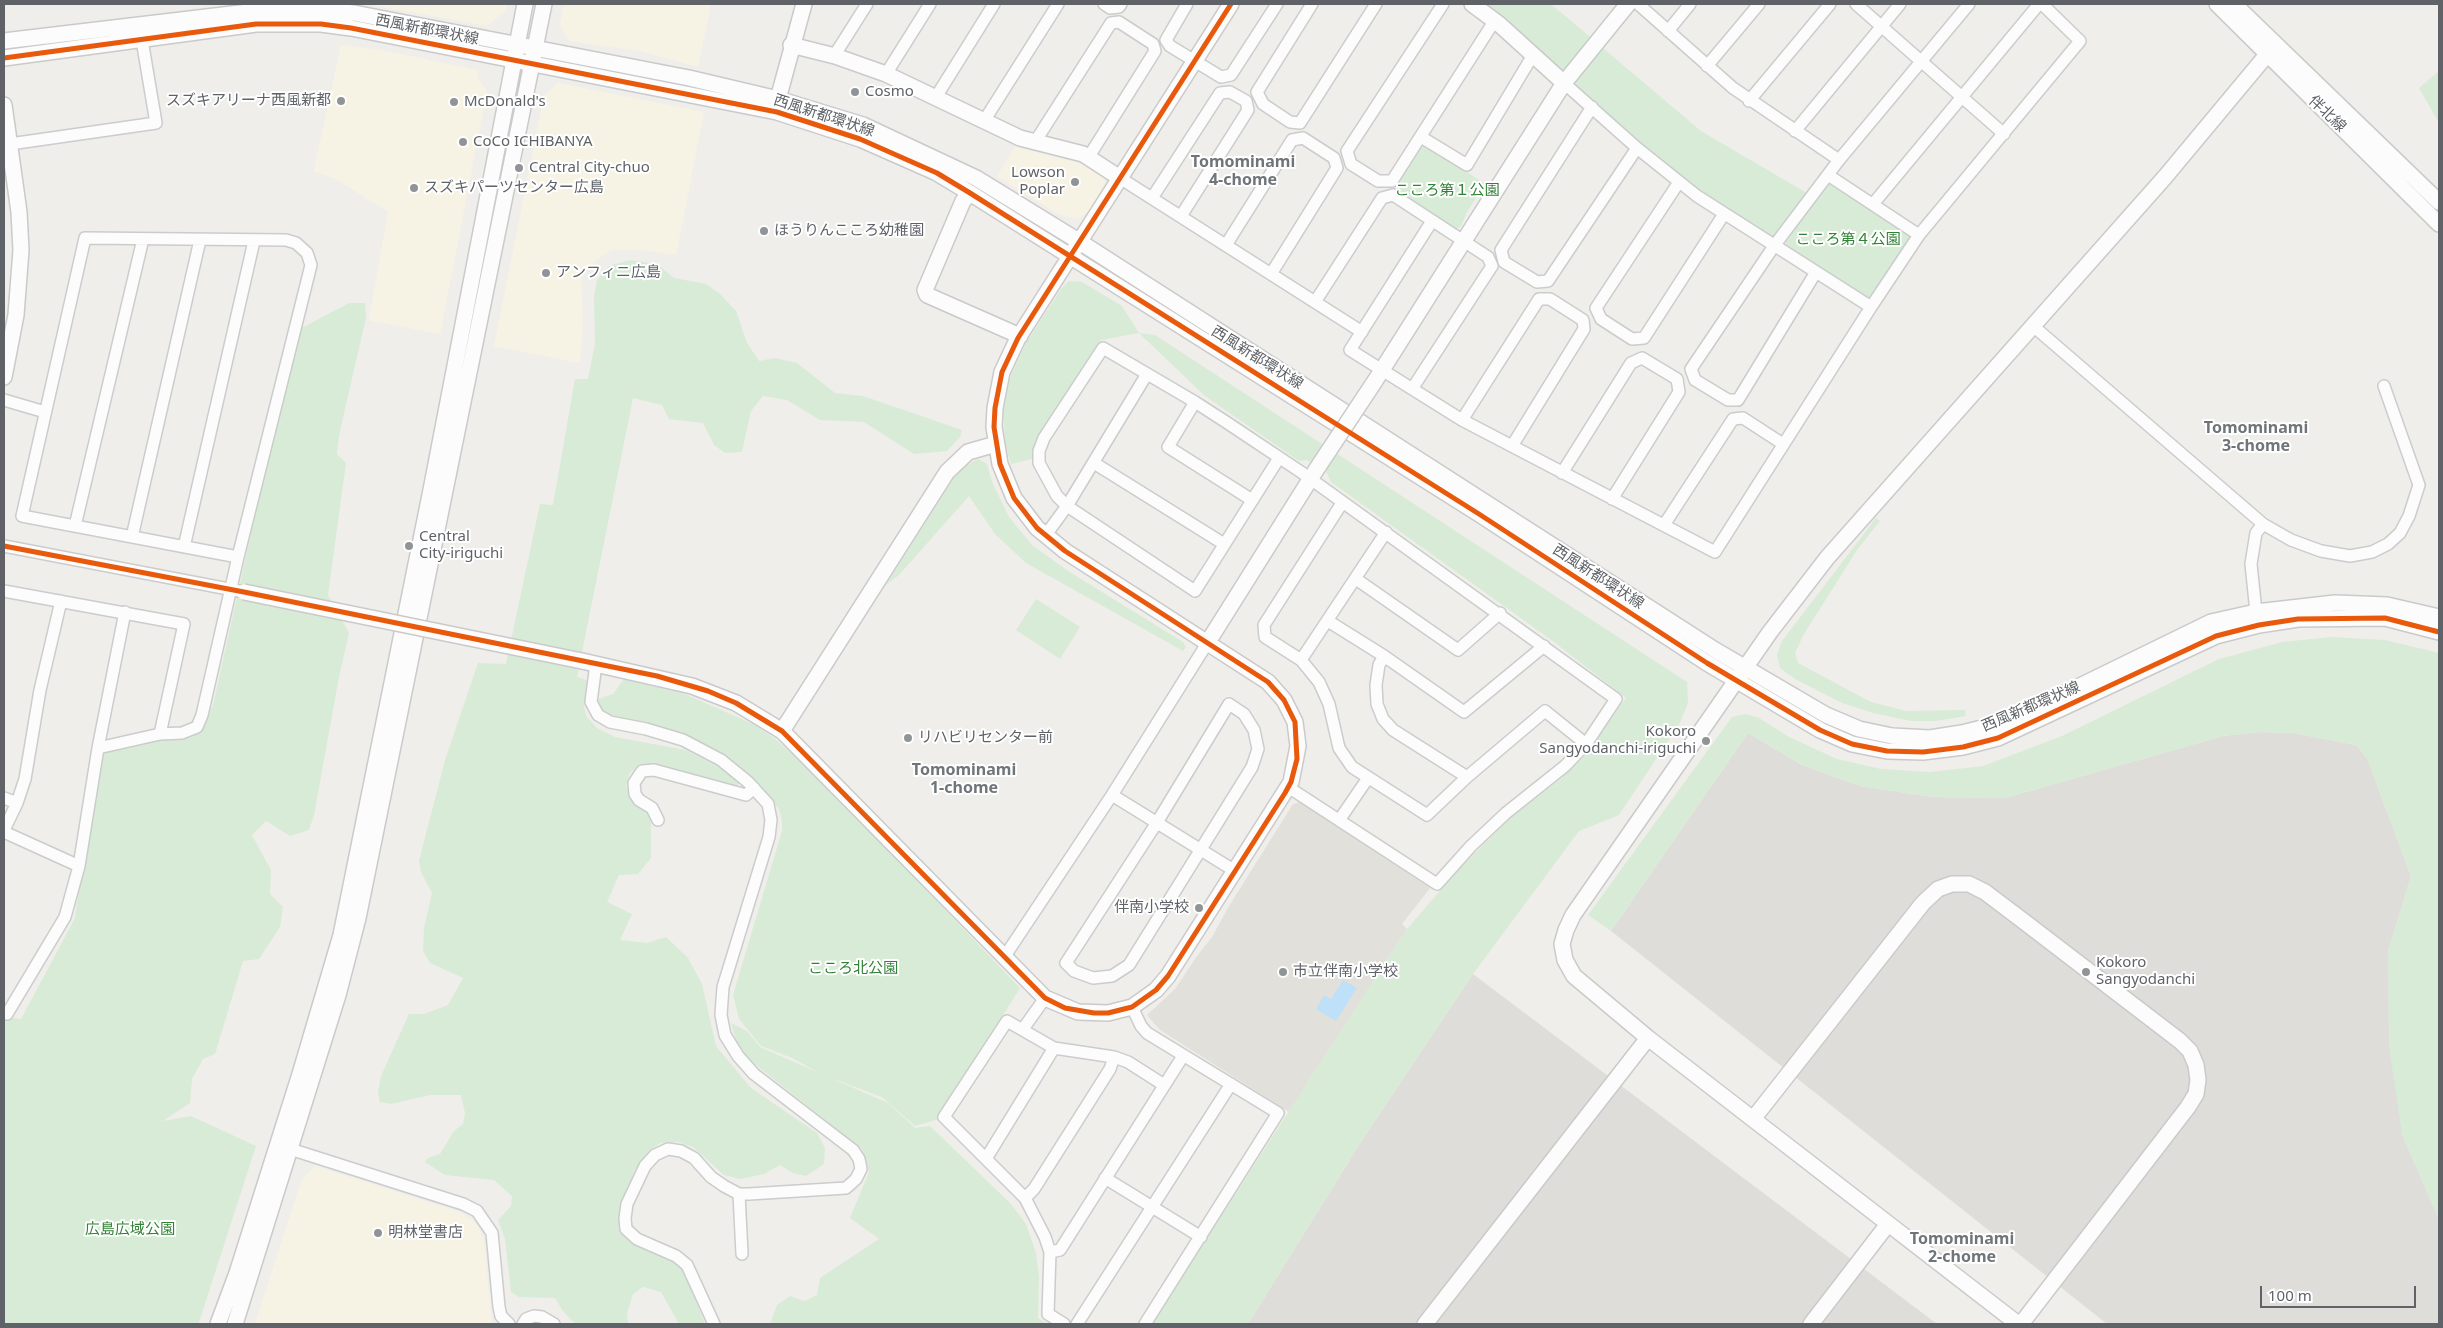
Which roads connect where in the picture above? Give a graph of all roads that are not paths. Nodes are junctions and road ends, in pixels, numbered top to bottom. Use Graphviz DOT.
graph roads {
  1 [pos="525,4"];
  2 [pos="544,4"];
  3 [pos="804,4"];
  4 [pos="866,4"];
  5 [pos="930,4"];
  6 [pos="994,4"];
  7 [pos="1058,4"];
  8 [pos="1104,4"];
  9 [pos="1122,4"];
  10 [pos="1187,4"];
  11 [pos="1231,4"];
  12 [pos="1277,4"];
  13 [pos="1312,4"];
  14 [pos="1376,4"];
  15 [pos="1443,4"];
  16 [pos="1472,4"];
  17 [pos="1628,4"];
  18 [pos="1638,4"];
  19 [pos="1690,4"];
  20 [pos="1760,4"];
  21 [pos="1830,4"];
  22 [pos="1856,4"];
  23 [pos="1900,4"];
  24 [pos="1969,4"];
  25 [pos="2040,4"];
  26 [pos="2217,4"];
  27 [pos="2234,4"];
  28 [pos="325,7"];
  29 [pos="1495,20"];
  30 [pos="1881,26"];
  31 [pos="1668,30"];
  32 [pos="142,40"];
  33 [pos="4,41"];
  34 [pos="517,44"];
  35 [pos="791,45"];
  36 [pos="536,48"];
  37 [pos="2271,50"];
  38 [pos="1534,55"];
  39 [pos="834,56"];
  40 [pos="4,58"];
  41 [pos="513,60"];
  42 [pos="1195,61"];
  43 [pos="1922,61"];
  44 [pos="531,65"];
  45 [pos="1707,66"];
  46 [pos="886,74"];
  47 [pos="1564,83"];
  48 [pos="936,97"];
  49 [pos="1961,97"];
  50 [pos="778,99"];
  51 [pos="1749,101"];
  52 [pos="4,105"];
  53 [pos="1592,107"];
  54 [pos="984,121"];
  55 [pos="1795,131"];
  56 [pos="2004,134"];
  57 [pos="1421,137"];
  58 [pos="1035,142"];
  59 [pos="10,144"];
  60 [pos="1637,148"];
  61 [pos="1088,158"];
  62 [pos="1839,160"];
  63 [pos="1828,175"];
  64 [pos="1120,178"];
  65 [pos="1679,182"];
  66 [pos="970,193"];
  67 [pos="1152,198"];
  68 [pos="2439,202"];
  69 [pos="1873,204"];
  70 [pos="1724,214"];
  71 [pos="1181,216"];
  72 [pos="1432,221"];
  73 [pos="2439,224"];
  74 [pos="1920,235"];
  75 [pos="143,239"];
  76 [pos="200,240"];
  77 [pos="254,241"];
  78 [pos="1464,241"];
  79 [pos="1080,242"];
  80 [pos="1226,245"];
  81 [pos="1774,246"];
  82 [pos="1071,256"];
  83 [pos="1816,272"];
  84 [pos="1271,274"];
  85 [pos="1315,302"];
  86 [pos="1871,307"];
  87 [pos="2032,325"];
  88 [pos="1362,332"];
  89 [pos="1020,336"];
  90 [pos="1147,374"];
  91 [pos="1378,376"];
  92 [pos="4,377"];
  93 [pos="2384,386"];
  94 [pos="1412,389"];
  95 [pos="4,400"];
  96 [pos="1195,402"];
  97 [pos="45,412"];
  98 [pos="1462,420"];
  99 [pos="996,444"];
  100 [pos="1783,444"];
  101 [pos="1512,446"];
  102 [pos="1280,458"];
  103 [pos="1094,463"];
  104 [pos="1562,473"];
  105 [pos="1313,474"];
  106 [pos="1612,499"];
  107 [pos="1252,500"];
  108 [pos="1342,502"];
  109 [pos="1067,506"];
  110 [pos="2262,524"];
  111 [pos="1664,525"];
  112 [pos="75,526"];
  113 [pos="1386,532"];
  114 [pos="1045,536"];
  115 [pos="132,537"];
  116 [pos="1224,544"];
  117 [pos="4,546"];
  118 [pos="184,547"];
  119 [pos="238,557"];
  120 [pos="1356,579"];
  121 [pos="4,591"];
  122 [pos="238,591"];
  123 [pos="61,601"];
  124 [pos="125,612"];
  125 [pos="2256,612"];
  126 [pos="1500,614"];
  127 [pos="2439,617"];
  128 [pos="1328,621"];
  129 [pos="2439,632"];
  130 [pos="1208,642"];
  131 [pos="1544,646"];
  132 [pos="1384,656"];
  133 [pos="1301,660"];
  134 [pos="589,663"];
  135 [pos="1742,675"];
  136 [pos="782,731"];
  137 [pos="160,734"];
  138 [pos="1586,744"];
  139 [pos="98,748"];
  140 [pos="1467,777"];
  141 [pos="1368,778"];
  142 [pos="754,788"];
  143 [pos="1288,788"];
  144 [pos="1112,795"];
  145 [pos="4,798"];
  146 [pos="17,803"];
  147 [pos="1340,819"];
  148 [pos="658,820"];
  149 [pos="1156,824"];
  150 [pos="4,831"];
  151 [pos="1201,851"];
  152 [pos="79,866"];
  153 [pos="1235,871"];
  154 [pos="1005,956"];
  155 [pos="1045,998"];
  156 [pos="1132,1006"];
  157 [pos="4,1013"];
  158 [pos="1023,1029"];
  159 [pos="1648,1038"];
  160 [pos="1054,1048"];
  161 [pos="1184,1056"];
  162 [pos="1114,1058"];
  163 [pos="1231,1084"];
  164 [pos="1164,1085"];
  165 [pos="1753,1119"];
  166 [pos="290,1149"];
  167 [pos="987,1157"];
  168 [pos="1105,1178"];
  169 [pos="738,1194"];
  170 [pos="1025,1198"];
  171 [pos="1153,1208"];
  172 [pos="1888,1224"];
  173 [pos="1201,1237"];
  174 [pos="1050,1252"];
  175 [pos="742,1254"];
  176 [pos="218,1324"];
  177 [pos="235,1324"];
  178 [pos="508,1324"];
  179 [pos="523,1324"];
  180 [pos="554,1324"];
  181 [pos="714,1324"];
  182 [pos="1064,1324"];
  183 [pos="1077,1324"];
  184 [pos="1145,1324"];
  185 [pos="1425,1324"];
  186 [pos="1811,1324"];
  187 [pos="2019,1324"];
  1 -- 34 [label="street"];
  2 -- 36 [label="street"];
  3 -- 35 [label="street"];
  4 -- 39 [label="street"];
  5 -- 46 [label="street"];
  6 -- 48 [label="street"];
  7 -- 54 [label="street"];
  8 -- 9 [label="street"];
  10 -- 42 [label="street"];
  11 -- 42 [label="street"];
  12 -- 42 [label="street"];
  13 -- 14 [label="street"];
  15 -- 57 [label="street"];
  16 -- 29 [label="street"];
  17 -- 47 [label="street"];
  18 -- 31 [label="street"];
  19 -- 31 [label="street"];
  20 -- 45 [label="street"];
  21 -- 51 [label="street"];
  22 -- 30 [label="street"];
  23 -- 30 [label="street"];
  24 -- 43 [label="street"];
  25 -- 49 [label="street"];
  25 -- 56 [label="street"];
  26 -- 37 [label="street, 伴北線"];
  27 -- 37 [label="street, 伴北線"];
  28 -- 33 [label="street, 西風新都環状線"];
  28 -- 34 [label="street, 西風新都環状線"];
  29 -- 38 [label="street"];
  29 -- 57 [label="street"];
  30 -- 43 [label="street"];
  30 -- 55 [label="street"];
  31 -- 45 [label="street"];
  32 -- 40 [label="street, 西風新都環状線"];
  32 -- 41 [label="street, 西風新都環状線"];
  32 -- 59 [label="street"];
  34 -- 36 [label="street, 西風新都環状線"];
  34 -- 41 [label="street"];
  35 -- 39 [label="street"];
  35 -- 50 [label="street"];
  36 -- 44 [label="street"];
  36 -- 50 [label="street, 西風新都環状線"];
  37 -- 68 [label="street, 伴北線"];
  37 -- 73 [label="street, 伴北線"];
  37 -- 87 [label="street"];
  38 -- 47 [label="street"];
  38 -- 57 [label="street"];
  39 -- 46 [label="street"];
  41 -- 44 [label="street, 西風新都環状線"];
  41 -- 176 [label="street"];
  42 -- 64 [label="street"];
  43 -- 49 [label="street"];
  43 -- 62 [label="street"];
  44 -- 66 [label="street, 西風新都環状線"];
  44 -- 166 [label="street"];
  45 -- 51 [label="street"];
  46 -- 48 [label="street"];
  47 -- 53 [label="street"];
  47 -- 78 [label="street"];
  48 -- 54 [label="street"];
  49 -- 56 [label="street"];
  49 -- 69 [label="street"];
  50 -- 79 [label="street, 西風新都環状線"];
  51 -- 55 [label="street"];
  52 -- 59 [label="street"];
  53 -- 60 [label="street"];
  53 -- 60 [label="street"];
  54 -- 58 [label="street"];
  55 -- 62 [label="street"];
  56 -- 74 [label="street"];
  58 -- 61 [label="street"];
  58 -- 61 [label="street"];
  59 -- 92 [label="street"];
  60 -- 65 [label="street"];
  61 -- 64 [label="street"];
  62 -- 63 [label="street"];
  63 -- 69 [label="street"];
  63 -- 81 [label="street"];
  64 -- 67 [label="street"];
  64 -- 79 [label="street"];
  65 -- 70 [label="street"];
  65 -- 70 [label="street"];
  66 -- 82 [label="street, 西風新都環状線"];
  66 -- 89 [label="street"];
  67 -- 71 [label="street"];
  67 -- 71 [label="street"];
  69 -- 74 [label="street"];
  70 -- 81 [label="street"];
  71 -- 80 [label="street"];
  72 -- 78 [label="street"];
  72 -- 85 [label="street"];
  72 -- 88 [label="street"];
  74 -- 86 [label="street"];
  75 -- 76 [label="street"];
  75 -- 97 [label="street"];
  75 -- 112 [label="street"];
  76 -- 77 [label="street"];
  76 -- 115 [label="street"];
  77 -- 118 [label="street"];
  77 -- 119 [label="street"];
  78 -- 91 [label="street"];
  78 -- 94 [label="street"];
  79 -- 82 [label="street"];
  79 -- 135 [label="street, 西風新都環状線"];
  80 -- 84 [label="street"];
  80 -- 84 [label="street"];
  81 -- 83 [label="street"];
  81 -- 83 [label="street"];
  82 -- 89 [label="street"];
  82 -- 135 [label="street, 西風新都環状線"];
  83 -- 86 [label="street"];
  84 -- 85 [label="street"];
  85 -- 88 [label="street"];
  86 -- 100 [label="street"];
  87 -- 110 [label="street"];
  87 -- 135 [label="street"];
  88 -- 91 [label="street"];
  89 -- 99 [label="street"];
  90 -- 96 [label="street"];
  90 -- 103 [label="street"];
  90 -- 109 [label="street"];
  91 -- 94 [label="street"];
  91 -- 105 [label="street, bridge"];
  93 -- 110 [label="street"];
  94 -- 98 [label="street"];
  95 -- 97 [label="street"];
  96 -- 102 [label="street"];
  96 -- 107 [label="street"];
  97 -- 112 [label="street"];
  98 -- 101 [label="street"];
  98 -- 101 [label="street"];
  99 -- 114 [label="street"];
  99 -- 136 [label="street"];
  100 -- 111 [label="street"];
  100 -- 111 [label="street"];
  101 -- 104 [label="street"];
  102 -- 105 [label="street"];
  102 -- 107 [label="street"];
  103 -- 109 [label="street"];
  103 -- 116 [label="street"];
  104 -- 106 [label="street"];
  104 -- 106 [label="street"];
  105 -- 108 [label="street"];
  105 -- 130 [label="street"];
  106 -- 111 [label="street"];
  107 -- 116 [label="street"];
  108 -- 113 [label="street"];
  108 -- 133 [label="street"];
  109 -- 114 [label="street"];
  109 -- 116 [label="street"];
  110 -- 125 [label="street"];
  112 -- 115 [label="street"];
  113 -- 120 [label="street"];
  113 -- 126 [label="street"];
  114 -- 130 [label="street"];
  115 -- 118 [label="street"];
  117 -- 122 [label="street"];
  118 -- 119 [label="street"];
  119 -- 122 [label="street"];
  120 -- 126 [label="street"];
  120 -- 128 [label="street"];
  121 -- 123 [label="street"];
  122 -- 134 [label="street, bridge"];
  122 -- 137 [label="street"];
  123 -- 124 [label="street"];
  123 -- 146 [label="street"];
  124 -- 137 [label="street"];
  124 -- 139 [label="street"];
  125 -- 127 [label="street, 西風新都環状線"];
  125 -- 135 [label="street, 西風新都環状線"];
  126 -- 131 [label="street"];
  128 -- 132 [label="street"];
  128 -- 133 [label="street"];
  129 -- 135 [label="street, 西風新都環状線"];
  130 -- 143 [label="street"];
  130 -- 144 [label="street"];
  131 -- 132 [label="street"];
  131 -- 138 [label="street"];
  132 -- 140 [label="street"];
  133 -- 141 [label="street"];
  134 -- 136 [label="street"];
  134 -- 142 [label="street"];
  135 -- 159 [label="street"];
  136 -- 154 [label="street"];
  137 -- 139 [label="street"];
  138 -- 140 [label="street"];
  138 -- 147 [label="street"];
  139 -- 152 [label="street"];
  140 -- 141 [label="street"];
  141 -- 147 [label="street"];
  142 -- 148 [label="street"];
  142 -- 169 [label="street"];
  143 -- 147 [label="street"];
  143 -- 153 [label="street"];
  144 -- 149 [label="street"];
  144 -- 154 [label="street"];
  145 -- 146 [label="street"];
  146 -- 150 [label="street"];
  149 -- 151 [label="street"];
  149 -- 151 [label="street"];
  149 -- 151 [label="street"];
  150 -- 152 [label="street"];
  151 -- 153 [label="street"];
  152 -- 157 [label="street"];
  153 -- 156 [label="street"];
  154 -- 155 [label="street"];
  155 -- 156 [label="street"];
  155 -- 158 [label="street"];
  156 -- 161 [label="street"];
  158 -- 160 [label="street"];
  158 -- 167 [label="street"];
  159 -- 165 [label="street"];
  159 -- 185 [label="street"];
  160 -- 162 [label="street"];
  160 -- 167 [label="street"];
  161 -- 163 [label="street"];
  161 -- 164 [label="street"];
  162 -- 164 [label="street"];
  162 -- 170 [label="street"];
  163 -- 171 [label="street"];
  163 -- 173 [label="street"];
  164 -- 168 [label="street"];
  165 -- 172 [label="street"];
  165 -- 187 [label="street"];
  166 -- 177 [label="street"];
  166 -- 178 [label="street"];
  167 -- 170 [label="street"];
  168 -- 171 [label="street"];
  168 -- 174 [label="street"];
  169 -- 175 [label="street"];
  169 -- 181 [label="street"];
  170 -- 174 [label="street"];
  171 -- 173 [label="street"];
  171 -- 183 [label="street"];
  172 -- 186 [label="street"];
  172 -- 187 [label="street"];
  173 -- 184 [label="street"];
  174 -- 182 [label="street"];
  179 -- 180 [label="street"];
}
